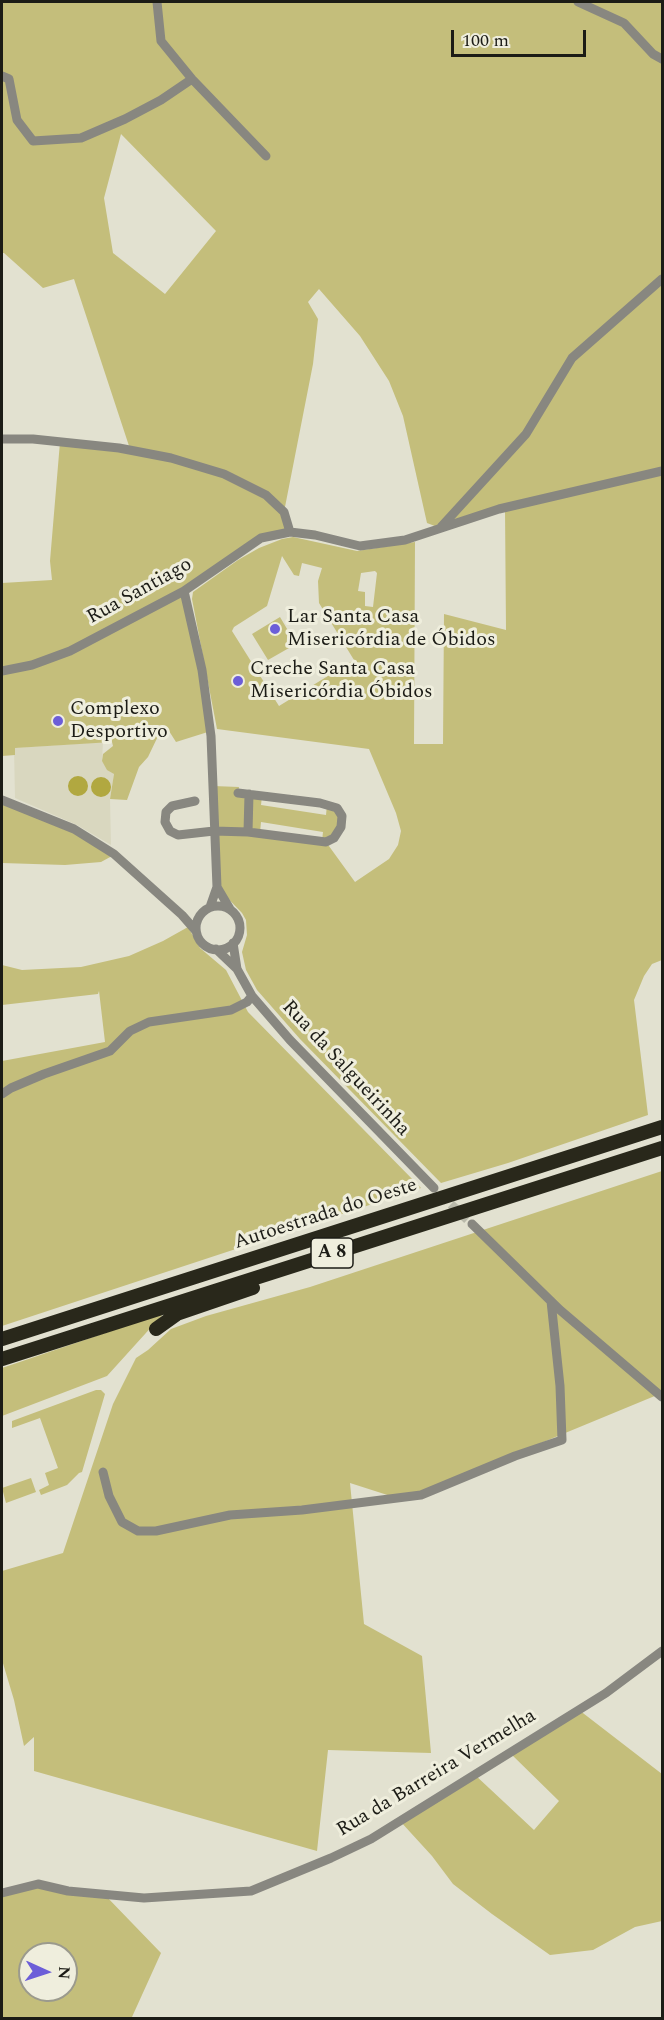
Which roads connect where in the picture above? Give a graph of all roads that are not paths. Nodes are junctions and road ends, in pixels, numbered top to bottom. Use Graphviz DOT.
graph roads {
  1 [pos="157,2"];
  2 [pos="578,2"];
  3 [pos="663,59"];
  4 [pos="2,76"];
  5 [pos="192,79"];
  6 [pos="266,156"];
  7 [pos="663,279"];
  8 [pos="2,439"];
  9 [pos="663,471"];
  10 [pos="440,528"];
  11 [pos="290,532"];
  12 [pos="184,591"];
  13 [pos="2,671"];
  14 [pos="238,793"];
  15 [pos="249,795"];
  16 [pos="2,800"];
  17 [pos="195,801"];
  18 [pos="214,831"];
  19 [pos="248,832"];
  20 [pos="216,887"];
  21 [pos="230,909"];
  22 [pos="206,910"];
  23 [pos="182,915"];
  24 [pos="196,930"];
  25 [pos="233,943"];
  26 [pos="216,949"];
  27 [pos="237,969"];
  28 [pos="252,996"];
  29 [pos="2,1095"];
  30 [pos="663,1127"];
  31 [pos="663,1148"];
  32 [pos="434,1188"];
  33 [pos="472,1224"];
  34 [pos="354,1246"];
  35 [pos="550,1301"];
  36 [pos="156,1329"];
  37 [pos="6,1337"];
  38 [pos="2,1359"];
  39 [pos="663,1397"];
  40 [pos="104,1472"];
  41 [pos="663,1651"];
  42 [pos="2,1893"];
  1 -- 5 [label="street"];
  2 -- 3 [label="street"];
  4 -- 5 [label="street"];
  5 -- 6 [label="street"];
  7 -- 10 [label="street"];
  8 -- 11 [label="street"];
  9 -- 10 [label="street"];
  10 -- 11 [label="street"];
  11 -- 12 [label="street, Rua Santiago"];
  12 -- 13 [label="street, Rua Santiago"];
  12 -- 18 [label="street"];
  14 -- 15 [label="street"];
  15 -- 19 [label="street"];
  15 -- 19 [label="street"];
  16 -- 23 [label="street"];
  17 -- 18 [label="street"];
  18 -- 19 [label="street"];
  18 -- 20 [label="street"];
  20 -- 21 [label="street"];
  20 -- 22 [label="street"];
  21 -- 22 [label="street"];
  21 -- 25 [label="street"];
  22 -- 23 [label="street"];
  22 -- 24 [label="street"];
  23 -- 24 [label="street"];
  24 -- 26 [label="street"];
  25 -- 26 [label="street"];
  25 -- 27 [label="street, Rua da Salgueirinha"];
  26 -- 27 [label="street, Rua da Salgueirinha"];
  27 -- 28 [label="street, Rua da Salgueirinha"];
  28 -- 29 [label="street"];
  28 -- 32 [label="street, Rua da Salgueirinha"];
  30 -- 37 [label="highway, Autoestrada do Oeste / A 8"];
  31 -- 34 [label="highway, Autoestrada do Oeste / A 8"];
  33 -- 35 [label="street"];
  34 -- 36 [label="highway"];
  34 -- 38 [label="highway, Autoestrada do Oeste / A 8"];
  35 -- 39 [label="street"];
  35 -- 40 [label="street"];
  41 -- 42 [label="street, Rua da Barreira Vermelha"];
}
